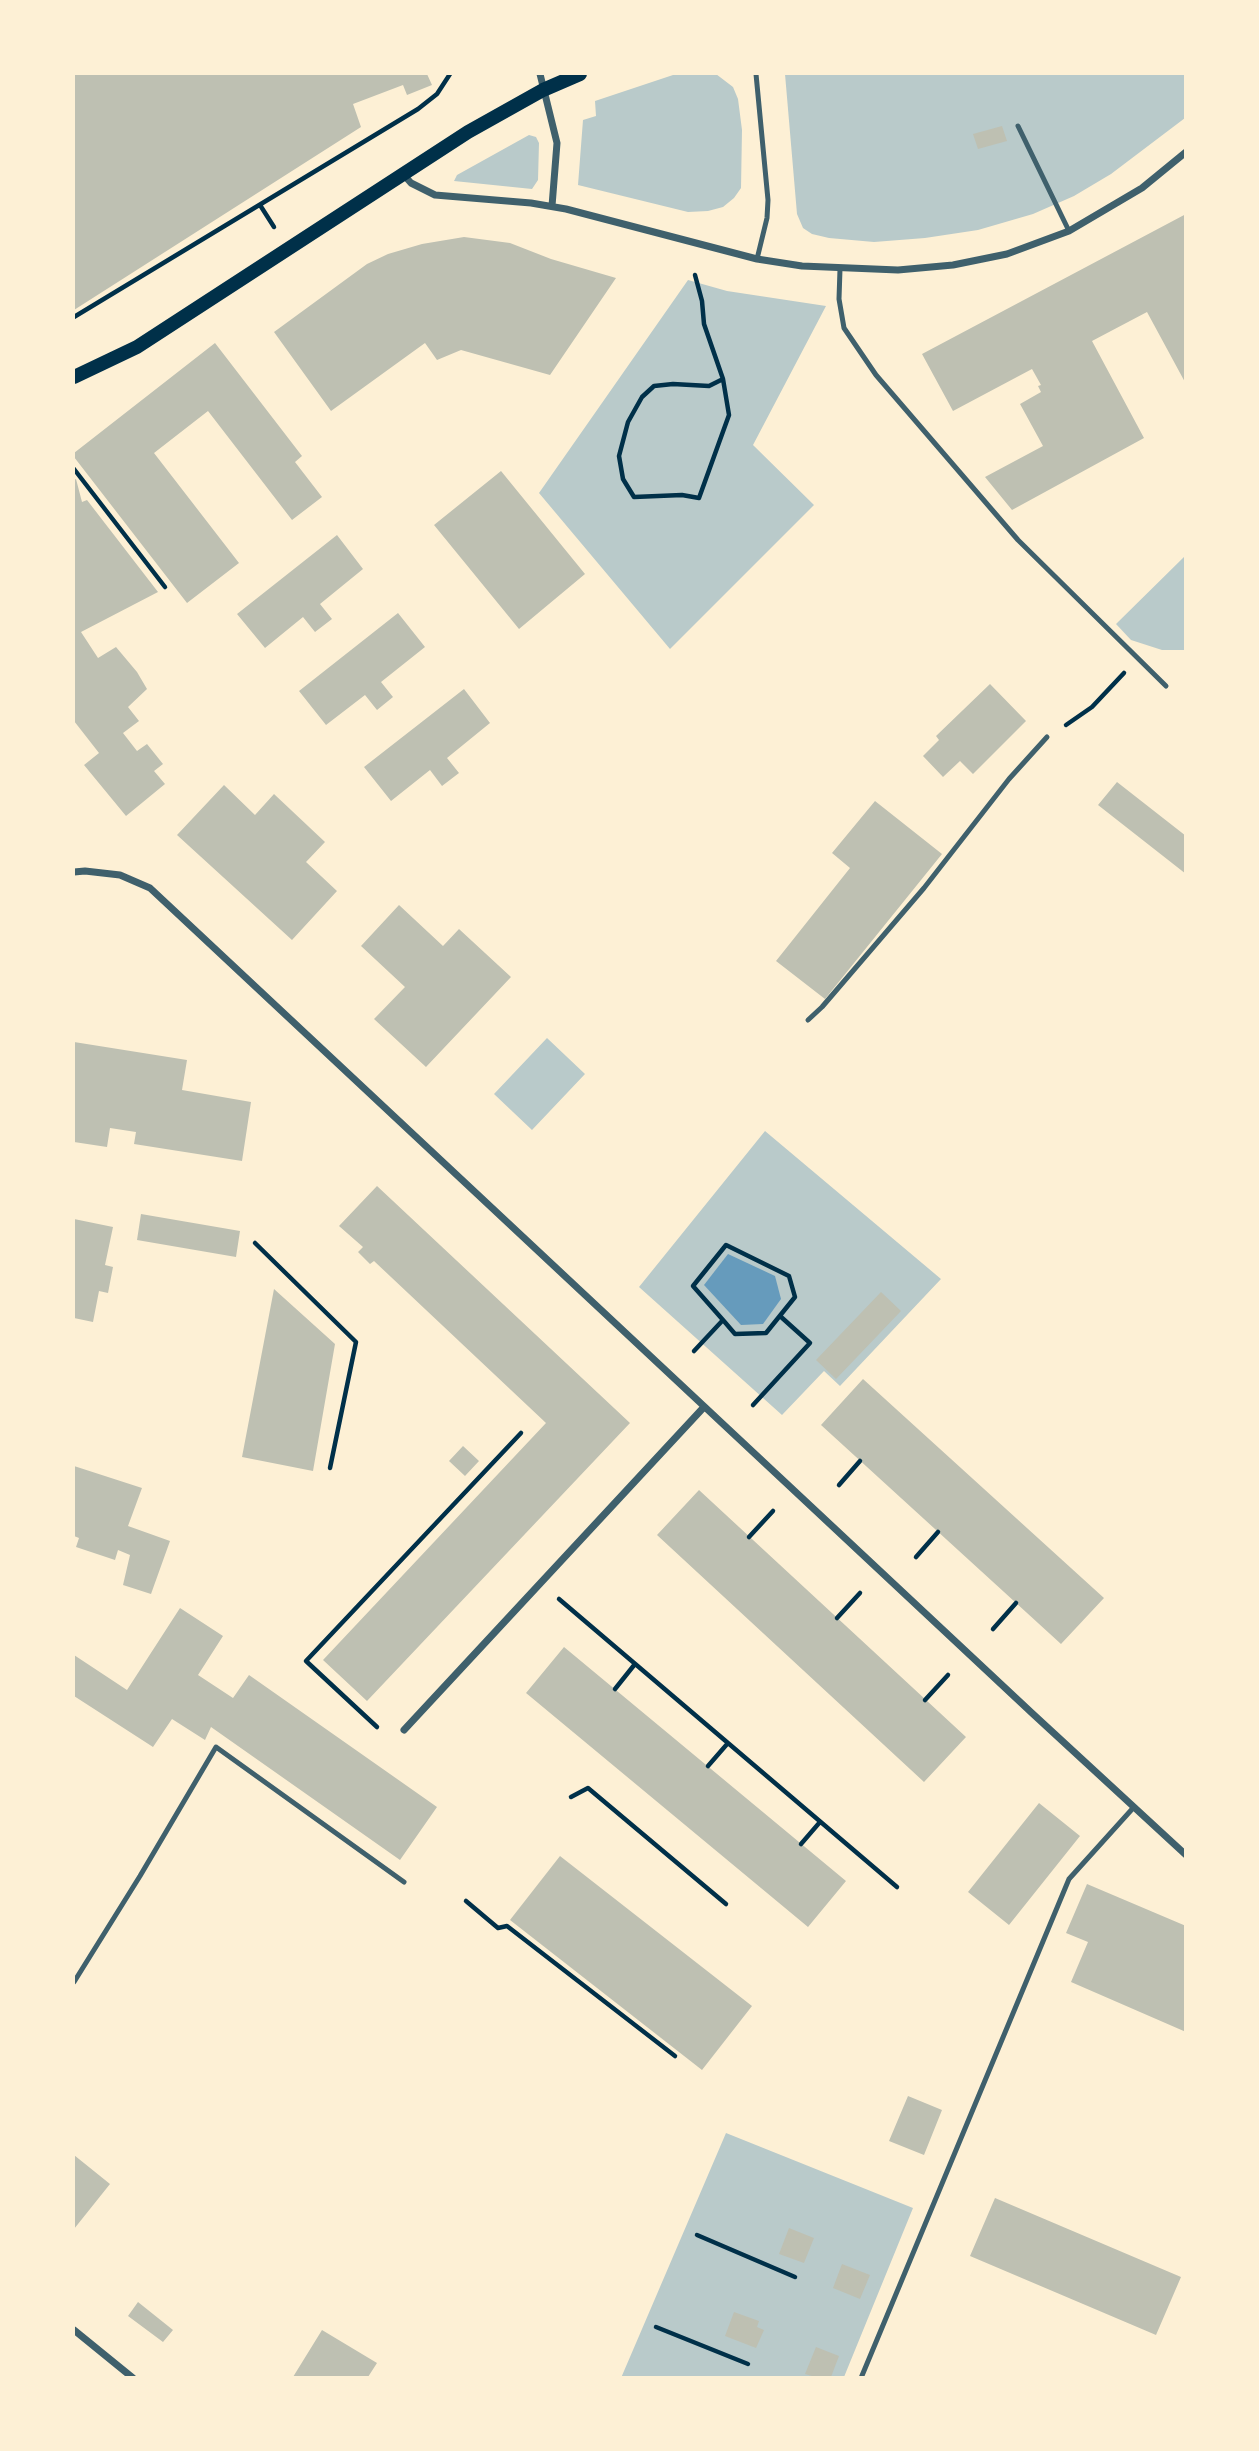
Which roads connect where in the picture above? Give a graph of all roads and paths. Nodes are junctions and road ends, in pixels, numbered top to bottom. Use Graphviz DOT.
graph roads {
  1 [pos="450,74"];
  2 [pos="540,74"];
  3 [pos="580,74"];
  4 [pos="756,74"];
  5 [pos="543,90"];
  6 [pos="1018,126"];
  7 [pos="1185,152"];
  8 [pos="403,173"];
  9 [pos="260,205"];
  10 [pos="552,206"];
  11 [pos="277,230"];
  12 [pos="1069,231"];
  13 [pos="757,258"];
  14 [pos="840,269"];
  15 [pos="695,275"];
  16 [pos="74,317"];
  17 [pos="74,377"];
  18 [pos="723,379"];
  19 [pos="74,469"];
  20 [pos="165,587"];
  21 [pos="1138,658"];
  22 [pos="1166,686"];
  23 [pos="1047,737"];
  24 [pos="74,872"];
  25 [pos="808,1020"];
  26 [pos="256,1243"];
  27 [pos="780,1316"];
  28 [pos="723,1320"];
  29 [pos="694,1351"];
  30 [pos="753,1405"];
  31 [pos="704,1407"];
  32 [pos="521,1433"];
  33 [pos="860,1461"];
  34 [pos="330,1468"];
  35 [pos="839,1485"];
  36 [pos="774,1511"];
  37 [pos="938,1532"];
  38 [pos="749,1537"];
  39 [pos="916,1557"];
  40 [pos="860,1593"];
  41 [pos="559,1599"];
  42 [pos="1016,1603"];
  43 [pos="837,1618"];
  44 [pos="993,1629"];
  45 [pos="635,1664"];
  46 [pos="948,1675"];
  47 [pos="615,1689"];
  48 [pos="925,1700"];
  49 [pos="377,1727"];
  50 [pos="404,1730"];
  51 [pos="728,1743"];
  52 [pos="708,1766"];
  53 [pos="570,1797"];
  54 [pos="1134,1807"];
  55 [pos="820,1822"];
  56 [pos="801,1844"];
  57 [pos="1185,1855"];
  58 [pos="404,1882"];
  59 [pos="897,1888"];
  60 [pos="466,1901"];
  61 [pos="726,1904"];
  62 [pos="74,1982"];
  63 [pos="674,2056"];
  64 [pos="697,2235"];
  65 [pos="795,2277"];
  66 [pos="656,2327"];
  67 [pos="74,2330"];
  68 [pos="748,2364"];
  69 [pos="133,2378"];
  70 [pos="861,2378"];
  1 -- 9 [label="path"];
  2 -- 5 [label="street"];
  3 -- 5 [label="main road"];
  4 -- 13 [label="lane"];
  5 -- 8 [label="main road"];
  5 -- 10 [label="street"];
  6 -- 12 [label="lane"];
  7 -- 12 [label="street"];
  8 -- 10 [label="street"];
  8 -- 17 [label="main road"];
  9 -- 11 [label="path"];
  9 -- 16 [label="path"];
  10 -- 13 [label="street"];
  12 -- 14 [label="street"];
  13 -- 14 [label="street"];
  14 -- 21 [label="lane"];
  15 -- 18 [label="path"];
  18 -- 18 [label="path"];
  19 -- 20 [label="path"];
  21 -- 22 [label="lane"];
  21 -- 23 [label="path"];
  23 -- 25 [label="lane"];
  24 -- 31 [label="street"];
  26 -- 34 [label="path"];
  27 -- 28 [label="path"];
  27 -- 28 [label="path"];
  27 -- 30 [label="path"];
  28 -- 29 [label="path"];
  31 -- 50 [label="street"];
  31 -- 54 [label="street"];
  32 -- 49 [label="path"];
  33 -- 35 [label="path"];
  36 -- 38 [label="path"];
  37 -- 39 [label="path"];
  40 -- 43 [label="path"];
  41 -- 45 [label="path"];
  42 -- 44 [label="path"];
  45 -- 47 [label="path"];
  45 -- 51 [label="path"];
  46 -- 48 [label="path"];
  51 -- 52 [label="path"];
  51 -- 55 [label="path"];
  53 -- 61 [label="path"];
  54 -- 57 [label="street"];
  54 -- 70 [label="lane"];
  55 -- 56 [label="path"];
  55 -- 59 [label="path"];
  58 -- 62 [label="lane"];
  60 -- 63 [label="path"];
  64 -- 65 [label="path"];
  66 -- 68 [label="path"];
  67 -- 69 [label="street"];
}
